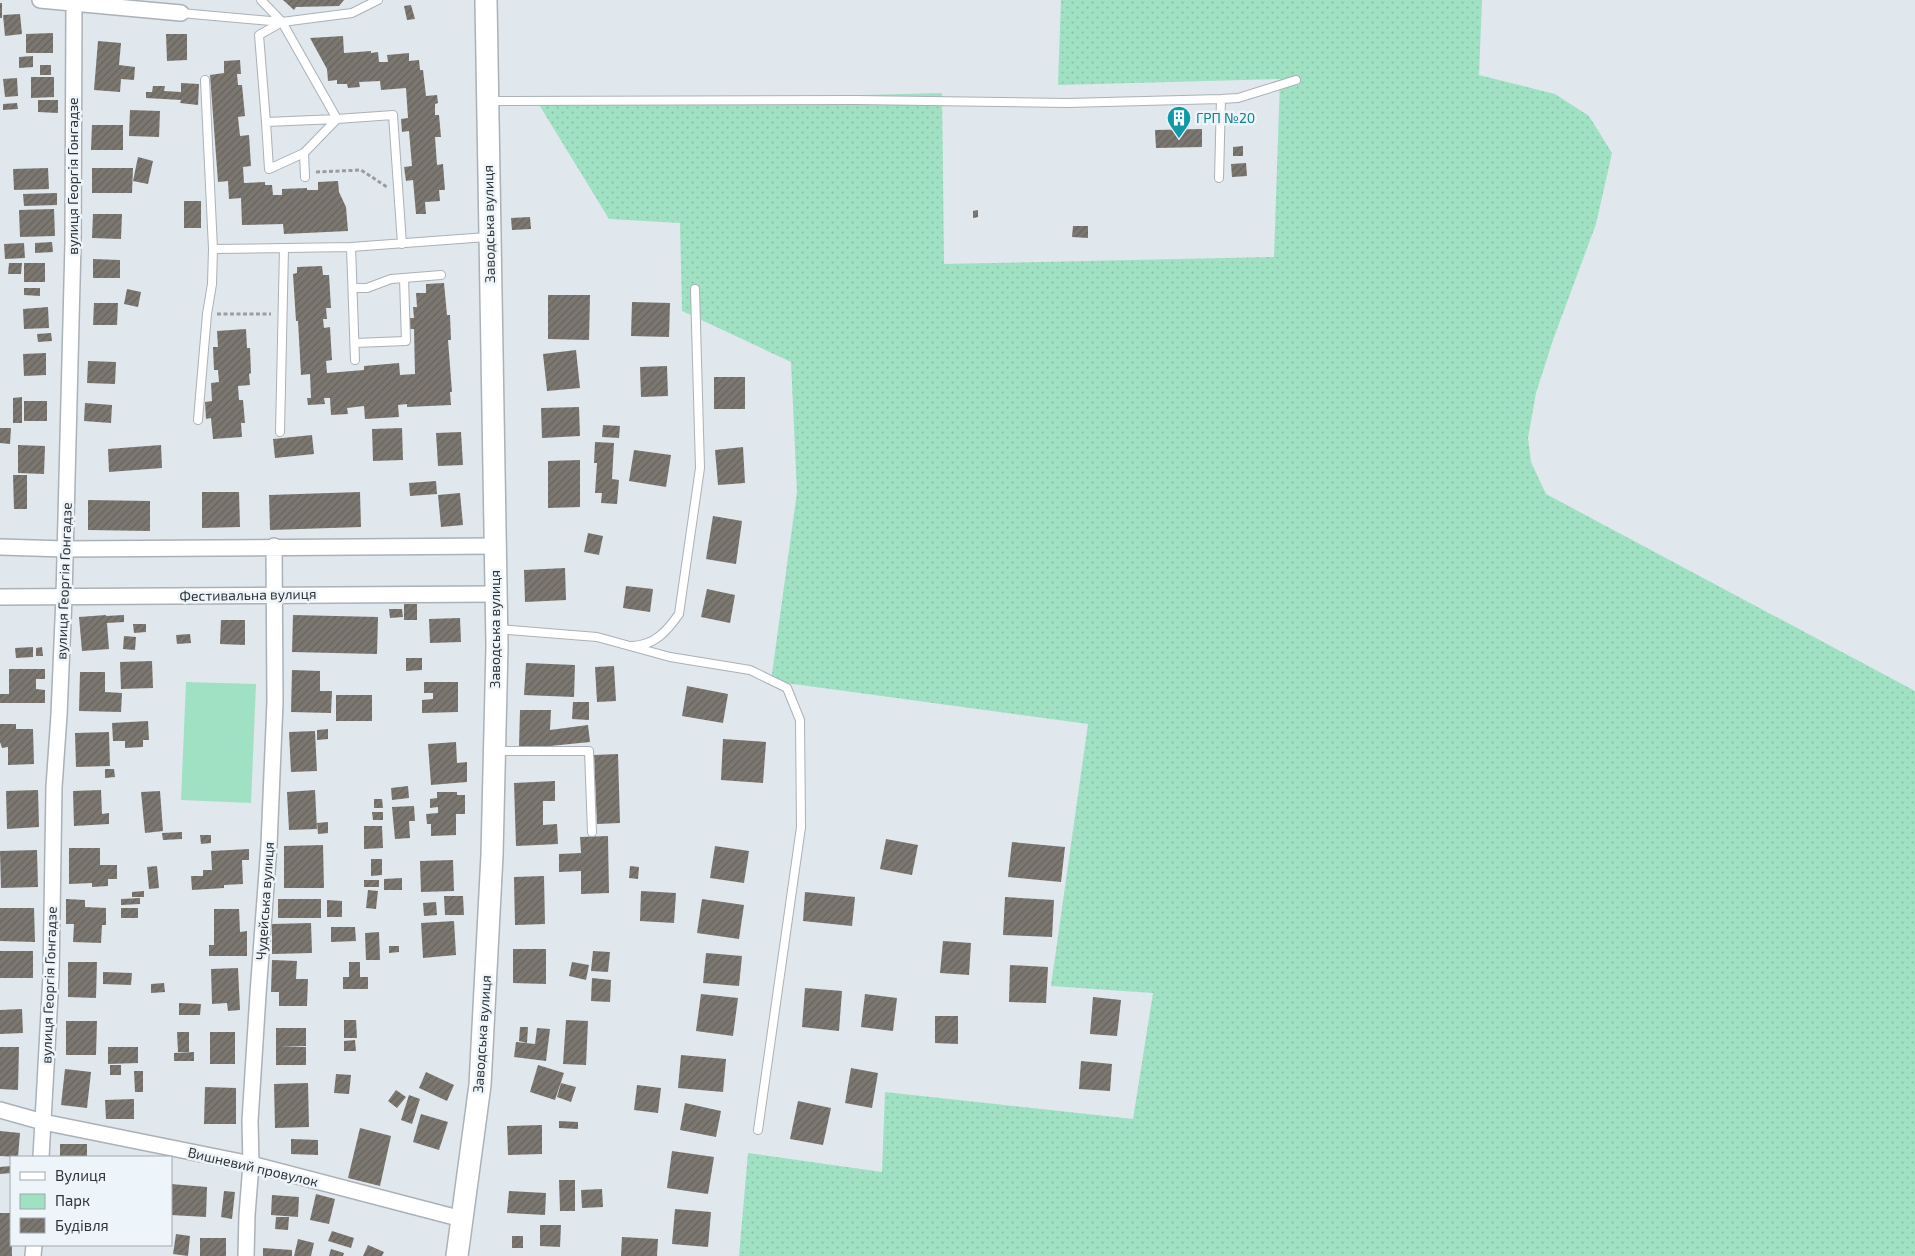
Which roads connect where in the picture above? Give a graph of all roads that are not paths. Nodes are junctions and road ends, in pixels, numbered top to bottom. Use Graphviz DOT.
graph roads {
  1 [pos="40,0"];
  2 [pos="261,0"];
  3 [pos="378,0"];
  4 [pos="486,0"];
  5 [pos="74,3"];
  6 [pos="181,13"];
  7 [pos="282,22"];
  8 [pos="205,80"];
  9 [pos="1296,80"];
  10 [pos="1220,99"];
  11 [pos="487,102"];
  12 [pos="337,119"];
  13 [pos="266,122"];
  14 [pos="304,153"];
  15 [pos="305,175"];
  16 [pos="1219,178"];
  17 [pos="489,237"];
  18 [pos="402,244"];
  19 [pos="351,247"];
  20 [pos="284,248"];
  21 [pos="213,249"];
  22 [pos="441,275"];
  23 [pos="404,278"];
  24 [pos="353,288"];
  25 [pos="695,289"];
  26 [pos="354,343"];
  27 [pos="355,360"];
  28 [pos="198,420"];
  29 [pos="280,432"];
  30 [pos="274,546"];
  31 [pos="494,546"];
  32 [pos="0,547"];
  33 [pos="65,549"];
  34 [pos="275,594"];
  35 [pos="496,594"];
  36 [pos="0,596"];
  37 [pos="64,597"];
  38 [pos="496,629"];
  39 [pos="623,645"];
  40 [pos="494,751"];
  41 [pos="592,832"];
  42 [pos="0,1110"];
  43 [pos="43,1122"];
  44 [pos="758,1130"];
  45 [pos="41,1156"];
  46 [pos="251,1164"];
  47 [pos="462,1220"];
  48 [pos="246,1256"];
  49 [pos="456,1256"];
  1 -- 5 [label="street"];
  2 -- 7 [label="lane"];
  3 -- 7 [label="lane"];
  4 -- 11 [label="main road, Заводська вулиця"];
  5 -- 6 [label="street"];
  5 -- 33 [label="street, вулиця Георгія Гонгадзе"];
  6 -- 7 [label="lane"];
  7 -- 12 [label="lane"];
  7 -- 13 [label="lane"];
  8 -- 21 [label="lane"];
  9 -- 10 [label="lane"];
  10 -- 11 [label="lane"];
  10 -- 16 [label="lane"];
  11 -- 17 [label="main road, Заводська вулиця"];
  12 -- 13 [label="lane"];
  12 -- 14 [label="lane"];
  12 -- 18 [label="lane"];
  13 -- 14 [label="lane"];
  14 -- 15 [label="lane"];
  17 -- 18 [label="lane"];
  17 -- 31 [label="main road, Заводська вулиця"];
  18 -- 19 [label="lane"];
  19 -- 20 [label="lane"];
  19 -- 24 [label="lane"];
  20 -- 21 [label="lane"];
  20 -- 29 [label="lane"];
  21 -- 28 [label="lane"];
  22 -- 23 [label="lane"];
  23 -- 24 [label="lane"];
  23 -- 26 [label="lane"];
  24 -- 26 [label="lane"];
  25 -- 39 [label="lane"];
  26 -- 27 [label="lane"];
  30 -- 31 [label="street"];
  30 -- 33 [label="street"];
  30 -- 34 [label="street, Чудейська вулиця"];
  31 -- 35 [label="main road, Заводська вулиця"];
  32 -- 33 [label="street"];
  33 -- 37 [label="street, вулиця Георгія Гонгадзе"];
  34 -- 35 [label="street, Фестивальна вулиця"];
  34 -- 37 [label="street, Фестивальна вулиця"];
  34 -- 46 [label="street, Чудейська вулиця"];
  35 -- 38 [label="main road, Заводська вулиця"];
  36 -- 37 [label="street, Фестивальна вулиця"];
  37 -- 43 [label="street, вулиця Георгія Гонгадзе"];
  38 -- 39 [label="lane"];
  38 -- 40 [label="main road, Заводська вулиця"];
  39 -- 44 [label="lane"];
  40 -- 41 [label="lane"];
  40 -- 47 [label="main road, Заводська вулиця"];
  42 -- 43 [label="street, Вишневий провулок"];
  43 -- 45 [label="street, вулиця Георгія Гонгадзе"];
  43 -- 46 [label="street, Вишневий провулок"];
  46 -- 47 [label="street, Вишневий провулок"];
  46 -- 48 [label="street, Чудейська вулиця"];
  47 -- 49 [label="main road, Заводська вулиця"];
}
